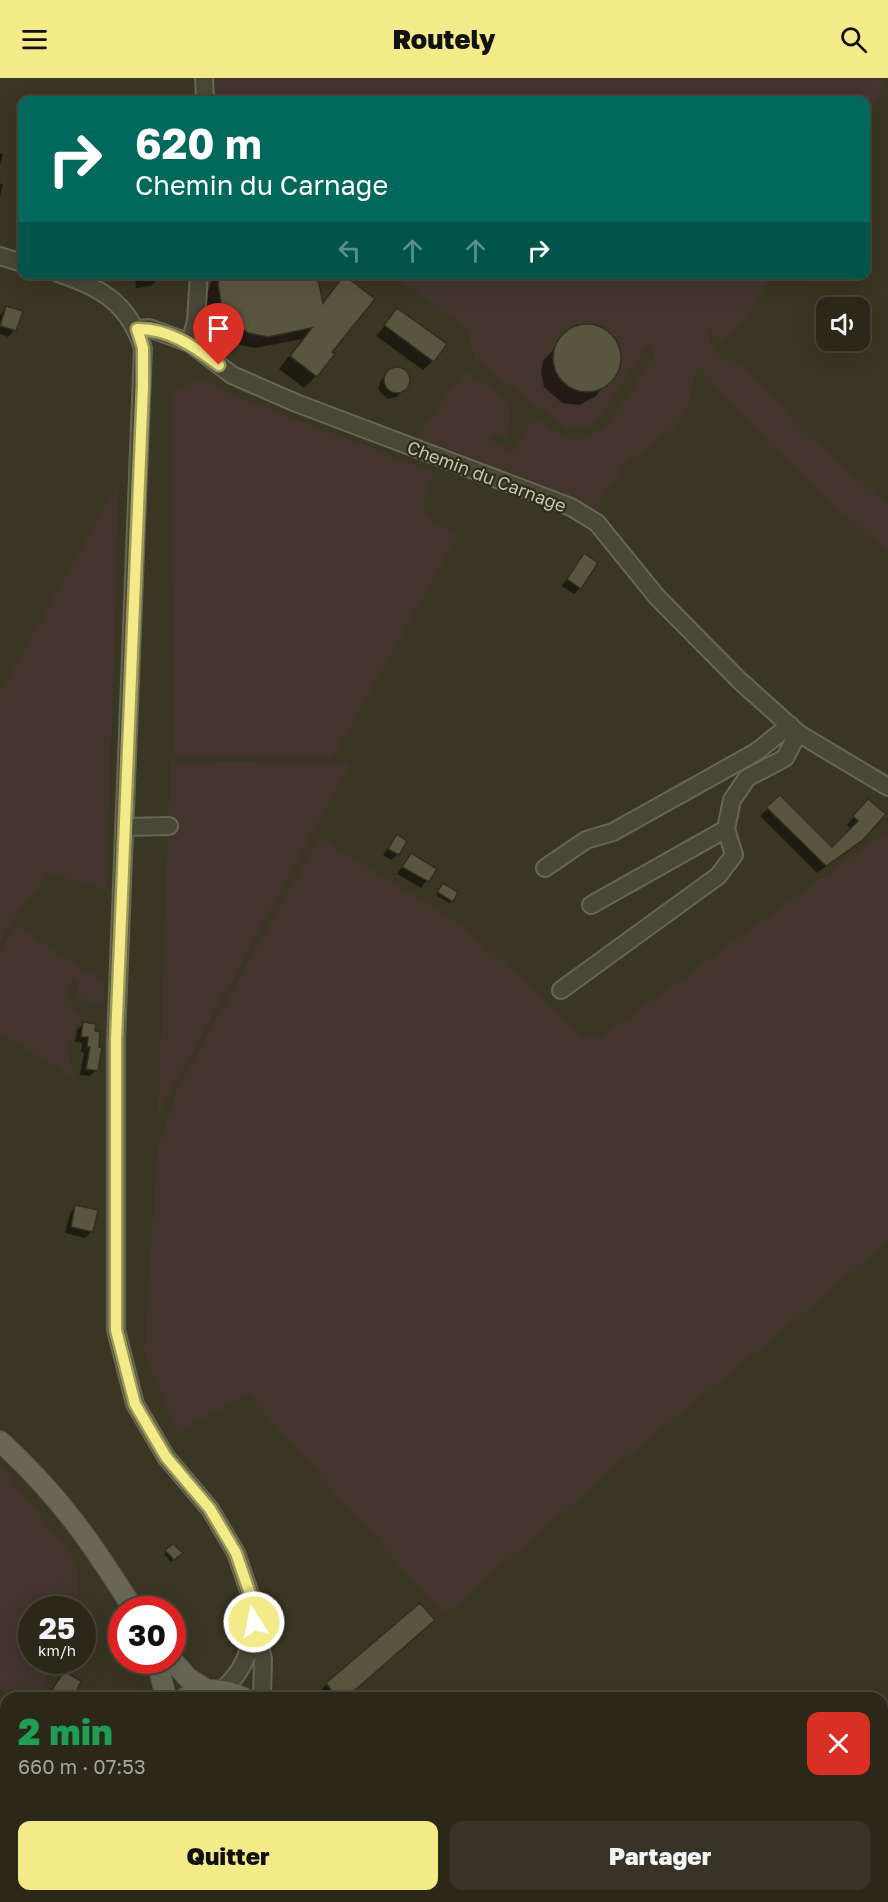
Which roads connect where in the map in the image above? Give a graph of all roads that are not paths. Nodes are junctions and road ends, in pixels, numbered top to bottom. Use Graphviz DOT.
graph roads {
  1 [pos="204,78"];
  2 [pos="205,96"];
  3 [pos="0,256"];
  4 [pos="18,262"];
  5 [pos="72,279"];
  6 [pos="199,279"];
  7 [pos="137,329"];
  8 [pos="190,343"];
  9 [pos="794,729"];
  10 [pos="888,787"];
  11 [pos="169,826"];
  12 [pos="125,827"];
  13 [pos="726,829"];
  14 [pos="545,868"];
  15 [pos="591,905"];
  16 [pos="561,990"];
  17 [pos="0,1441"];
  18 [pos="125,1596"];
  19 [pos="254,1622"];
  20 [pos="160,1674"];
  21 [pos="184,1674"];
  22 [pos="214,1690"];
  23 [pos="165,1692"];
  24 [pos="207,1692"];
  25 [pos="222,1692"];
  26 [pos="261,1692"];
  1 -- 2 [label="street"];
  3 -- 4 [label="street"];
  5 -- 7 [label="street"];
  6 -- 8 [label="street"];
  7 -- 8 [label="street, Chemin du Carnage"];
  7 -- 12 [label="street"];
  8 -- 9 [label="street, Chemin du Carnage"];
  9 -- 10 [label="street, Chemin du Carnage"];
  9 -- 13 [label="street"];
  9 -- 14 [label="street"];
  11 -- 12 [label="street"];
  12 -- 19 [label="street"];
  13 -- 15 [label="street"];
  13 -- 16 [label="street"];
  17 -- 18 [label="main road"];
  19 -- 22 [label="street"];
  19 -- 26 [label="street"];
  20 -- 23 [label="main road"];
  21 -- 22 [label="main road"];
  22 -- 24 [label="main road"];
  22 -- 25 [label="main road"];
}
